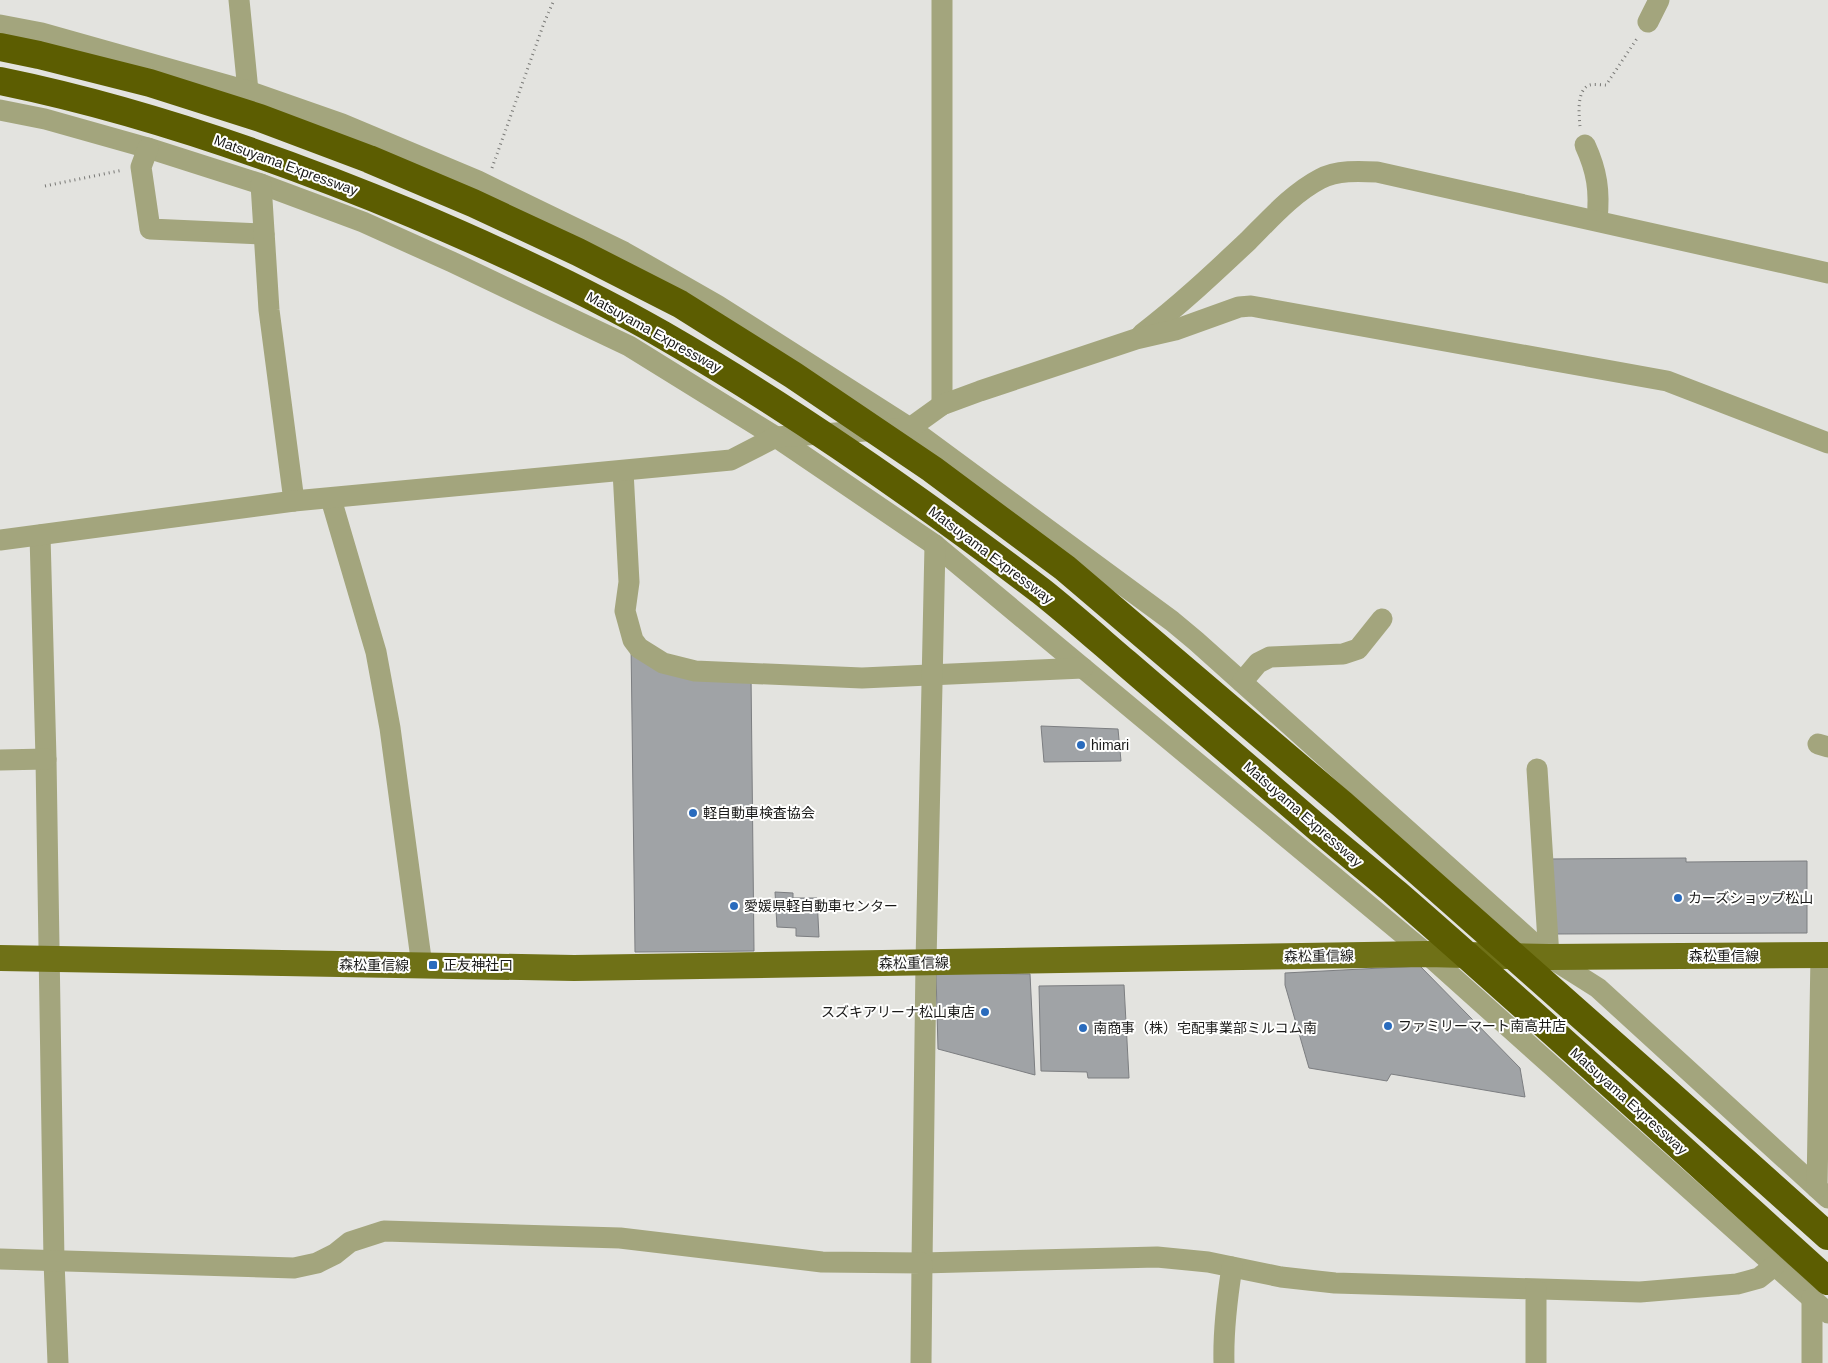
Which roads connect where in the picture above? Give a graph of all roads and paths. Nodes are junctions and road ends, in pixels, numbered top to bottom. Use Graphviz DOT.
graph roads {
  1 [pos="239,0"];
  2 [pos="554,0"];
  3 [pos="942,0"];
  4 [pos="1660,0"];
  5 [pos="1648,22"];
  6 [pos="0,25"];
  7 [pos="0,47"];
  8 [pos="0,81"];
  9 [pos="248,90"];
  10 [pos="0,110"];
  11 [pos="1585,145"];
  12 [pos="144,157"];
  13 [pos="261,184"];
  14 [pos="486,185"];
  15 [pos="45,186"];
  16 [pos="1597,220"];
  17 [pos="264,234"];
  18 [pos="1828,273"];
  19 [pos="1136,339"];
  20 [pos="942,405"];
  21 [pos="910,428"];
  22 [pos="776,437"];
  23 [pos="1828,443"];
  24 [pos="623,471"];
  25 [pos="331,498"];
  26 [pos="294,501"];
  27 [pos="40,536"];
  28 [pos="0,540"];
  29 [pos="935,545"];
  30 [pos="1382,619"];
  31 [pos="1083,668"];
  32 [pos="932,674"];
  33 [pos="1242,682"];
  34 [pos="46,759"];
  35 [pos="0,760"];
  36 [pos="1537,769"];
  37 [pos="1427,954"];
  38 [pos="1825,955"];
  39 [pos="1549,957"];
  40 [pos="0,958"];
  41 [pos="49,959"];
  42 [pos="926,963"];
  43 [pos="422,966"];
  44 [pos="1823,1137"];
  45 [pos="1822,1193"];
  46 [pos="1828,1236"];
  47 [pos="0,1260"];
  48 [pos="54,1261"];
  49 [pos="922,1263"];
  50 [pos="1774,1266"];
  51 [pos="1232,1267"];
  52 [pos="1536,1290"];
  53 [pos="1820,1290"];
  54 [pos="1828,1313"];
  55 [pos="58,1363"];
  56 [pos="921,1363"];
  57 [pos="1224,1363"];
  58 [pos="1536,1363"];
  59 [pos="1812,1363"];
  1 -- 9 [label="street"];
  2 -- 14 [label="path"];
  3 -- 20 [label="street"];
  4 -- 5 [label="street"];
  5 -- 11 [label="path"];
  6 -- 9 [label="street"];
  7 -- 46 [label="highway, bridge"];
  8 -- 53 [label="highway, Matsuyama Expressway, bridge"];
  9 -- 14 [label="street"];
  10 -- 12 [label="street"];
  11 -- 16 [label="street"];
  12 -- 13 [label="street"];
  12 -- 15 [label="path"];
  12 -- 17 [label="street"];
  13 -- 17 [label="street"];
  13 -- 22 [label="street"];
  14 -- 21 [label="street"];
  16 -- 18 [label="street"];
  16 -- 19 [label="street"];
  17 -- 26 [label="street"];
  19 -- 20 [label="street"];
  19 -- 23 [label="street"];
  20 -- 21 [label="street"];
  21 -- 22 [label="street"];
  21 -- 33 [label="street"];
  22 -- 24 [label="street"];
  22 -- 29 [label="street"];
  24 -- 25 [label="street"];
  24 -- 32 [label="street"];
  25 -- 26 [label="street"];
  25 -- 43 [label="street"];
  26 -- 27 [label="street"];
  27 -- 28 [label="street"];
  27 -- 34 [label="street"];
  29 -- 31 [label="street"];
  29 -- 32 [label="street"];
  30 -- 33 [label="street"];
  31 -- 32 [label="street"];
  31 -- 37 [label="street"];
  32 -- 42 [label="street"];
  33 -- 39 [label="street"];
  34 -- 35 [label="street"];
  34 -- 41 [label="street"];
  36 -- 39 [label="street"];
  37 -- 39 [label="main road, 森松重信線"];
  37 -- 42 [label="main road, 森松重信線"];
  37 -- 50 [label="street"];
  38 -- 39 [label="main road, 森松重信線"];
  38 -- 44 [label="street"];
  39 -- 45 [label="street"];
  40 -- 41 [label="main road, 森松重信線"];
  41 -- 43 [label="main road, 森松重信線"];
  41 -- 48 [label="street"];
  42 -- 43 [label="main road, 森松重信線"];
  42 -- 49 [label="street"];
  44 -- 45 [label="street"];
  47 -- 48 [label="street"];
  48 -- 49 [label="street"];
  48 -- 55 [label="street"];
  49 -- 51 [label="street"];
  49 -- 56 [label="street"];
  50 -- 52 [label="street"];
  50 -- 53 [label="street"];
  51 -- 52 [label="street"];
  51 -- 57 [label="street"];
  52 -- 58 [label="street"];
  53 -- 54 [label="street"];
  53 -- 59 [label="street"];
}
